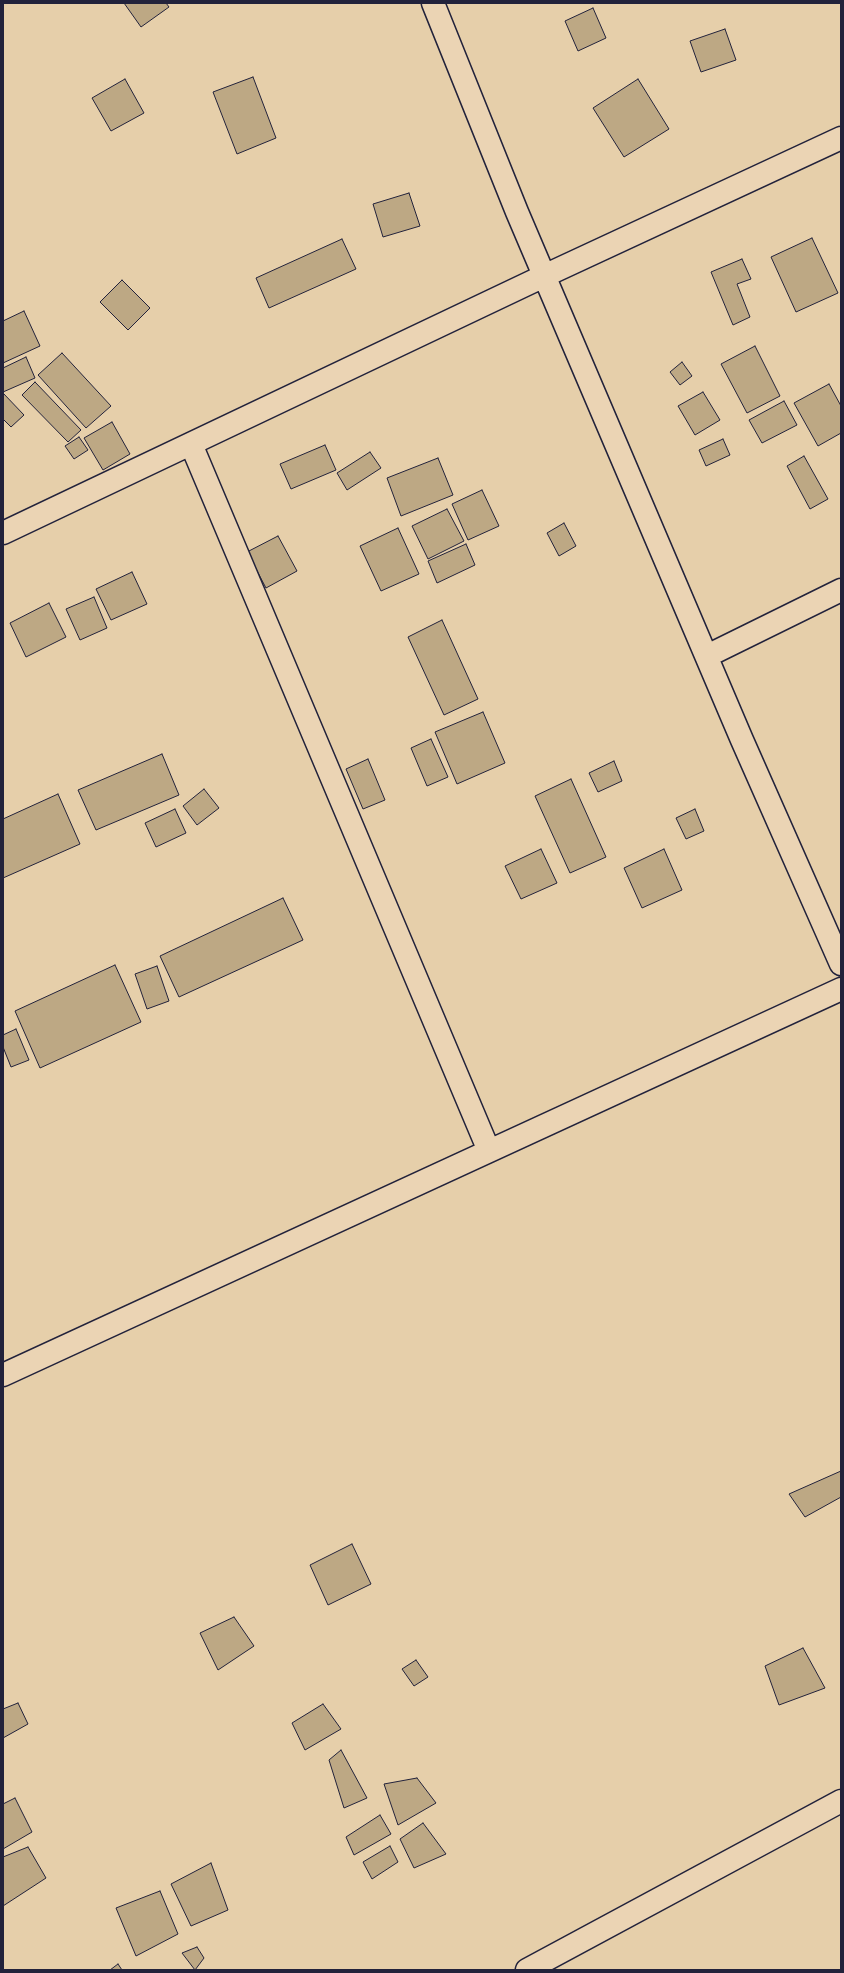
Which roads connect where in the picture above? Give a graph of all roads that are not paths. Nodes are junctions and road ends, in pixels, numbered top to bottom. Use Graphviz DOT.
graph roads {
  1 [pos="433,3"];
  2 [pos="841,138"];
  3 [pos="544,276"];
  4 [pos="191,444"];
  5 [pos="3,533"];
  6 [pos="841,590"];
  7 [pos="707,656"];
  8 [pos="841,964"];
  9 [pos="841,989"];
  10 [pos="489,1151"];
  11 [pos="3,1375"];
  12 [pos="841,1800"];
  13 [pos="527,1970"];
  1 -- 3 [label="street"];
  2 -- 3 [label="street"];
  3 -- 4 [label="street"];
  3 -- 7 [label="street"];
  4 -- 5 [label="street"];
  4 -- 10 [label="street"];
  6 -- 7 [label="street"];
  7 -- 8 [label="street"];
  9 -- 10 [label="street"];
  10 -- 11 [label="street"];
  12 -- 13 [label="street"];
}
